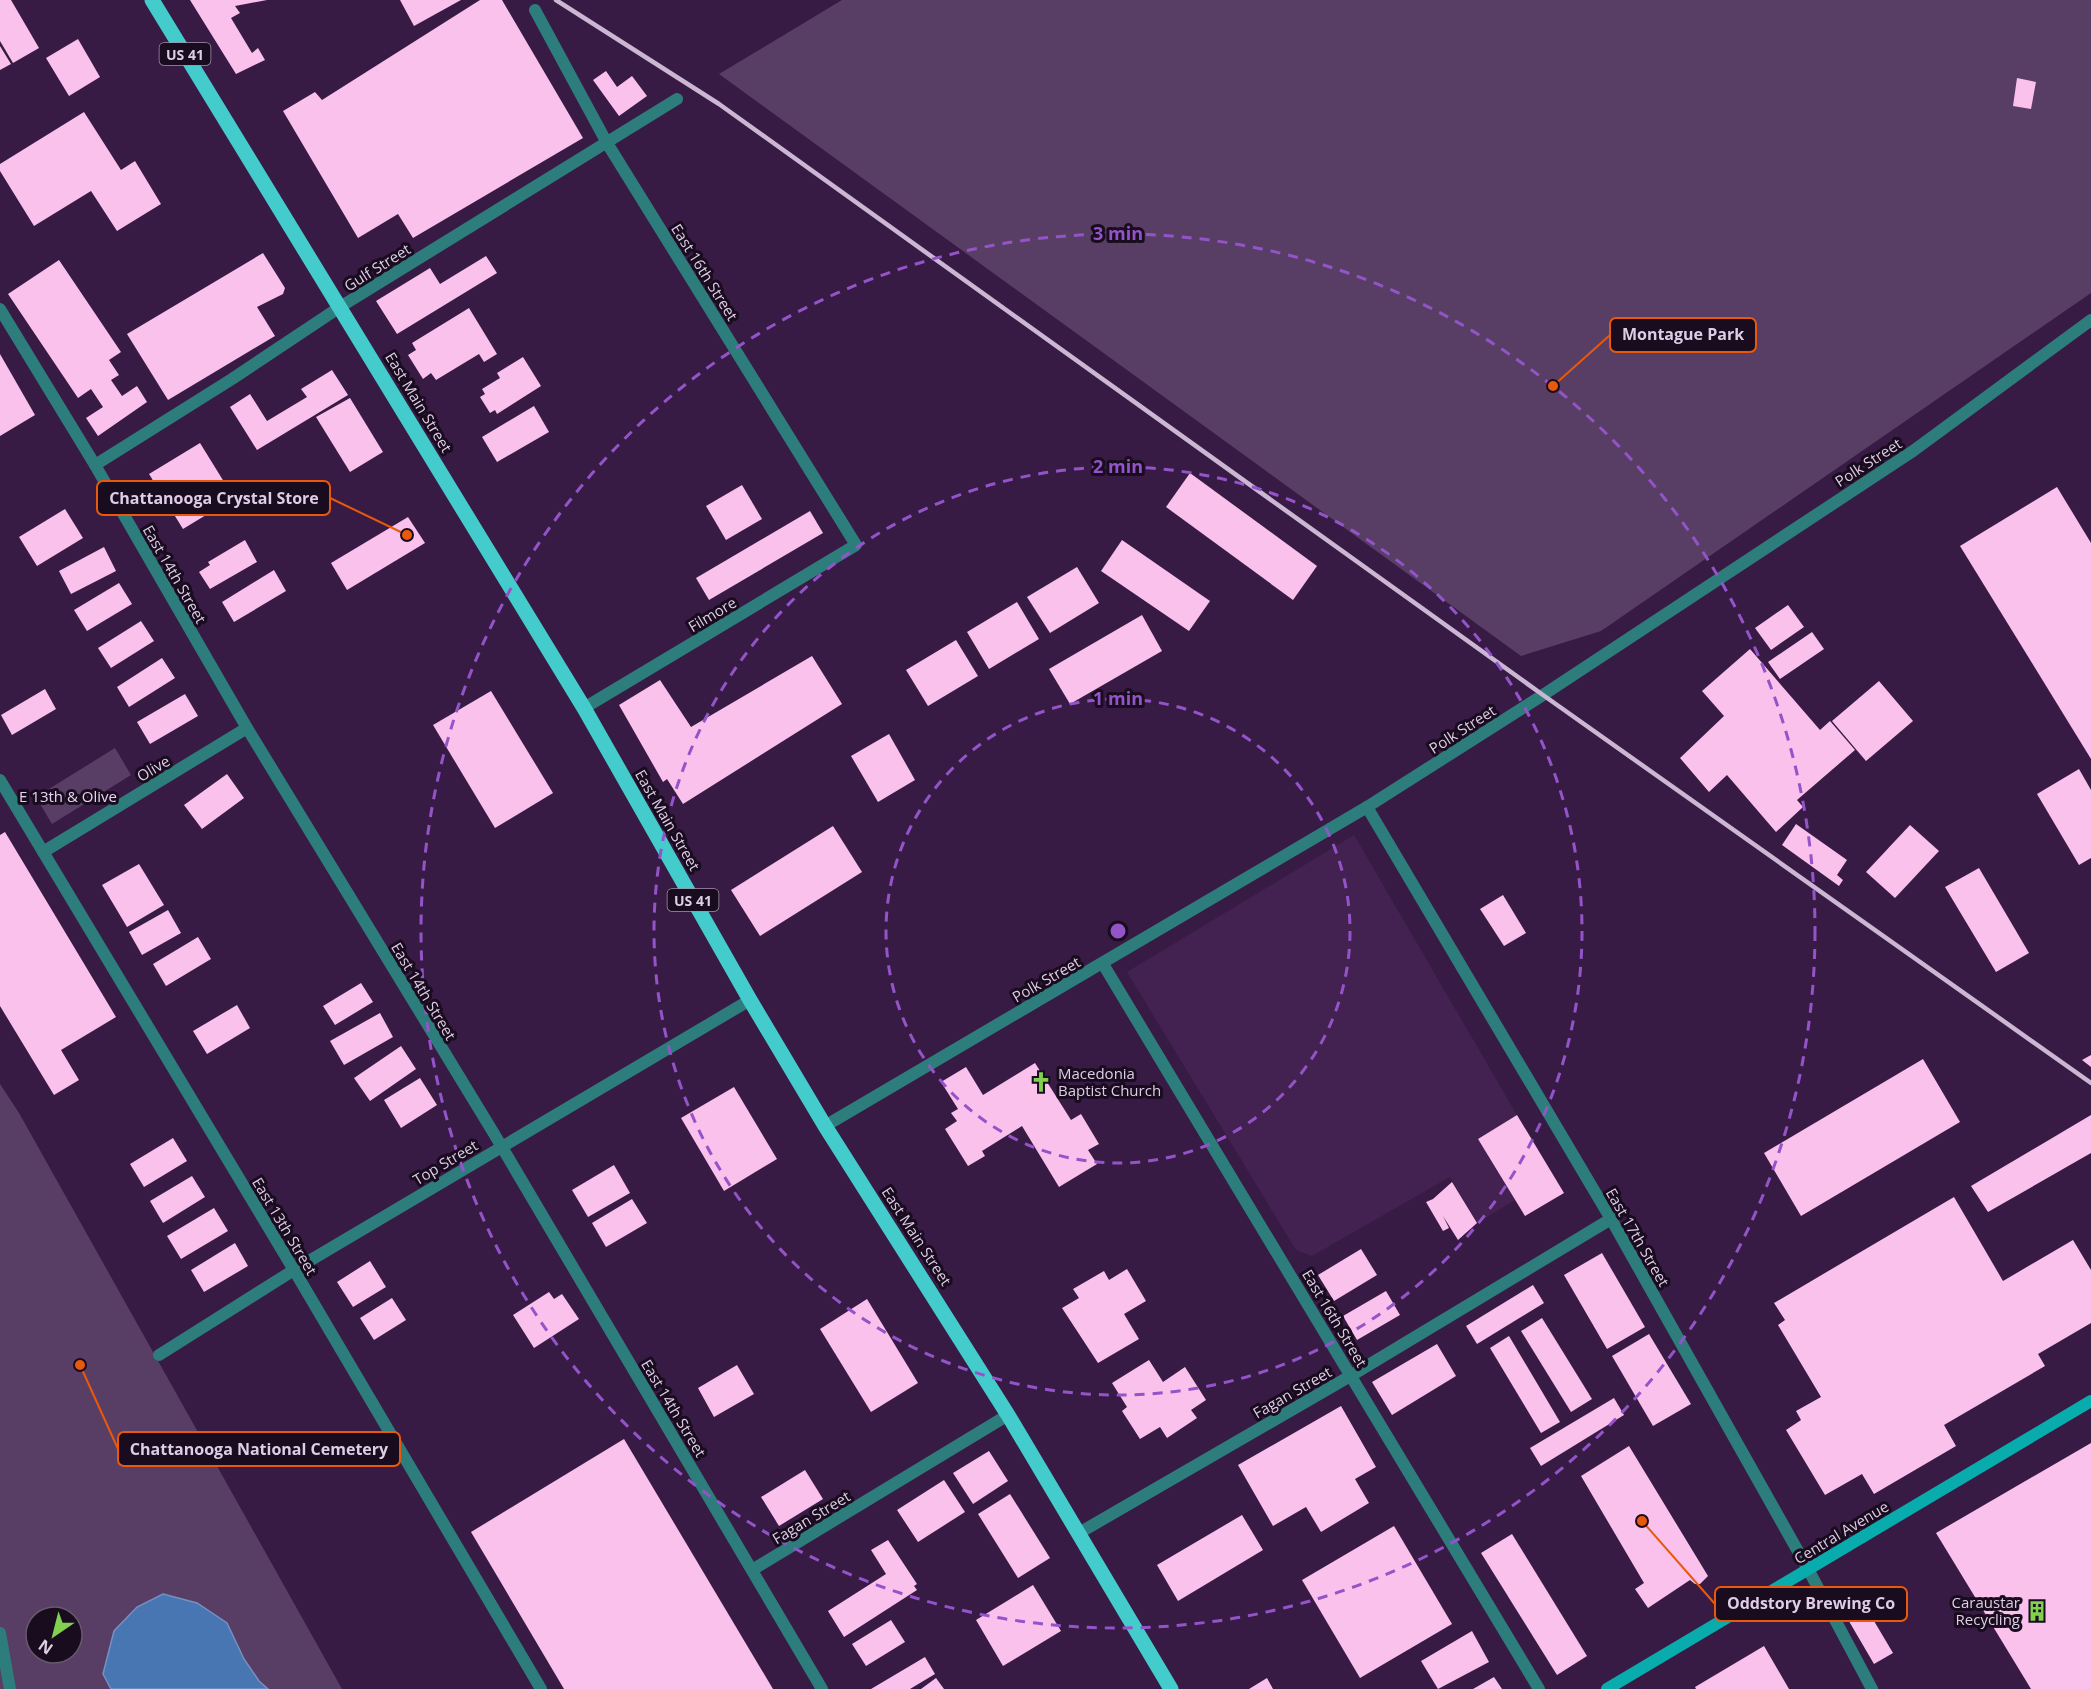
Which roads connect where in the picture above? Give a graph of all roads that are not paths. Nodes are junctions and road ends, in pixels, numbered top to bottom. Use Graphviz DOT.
graph roads {
  1 [pos="152,0"];
  2 [pos="535,10"];
  3 [pos="676,99"];
  4 [pos="608,142"];
  5 [pos="340,307"];
  6 [pos="0,309"];
  7 [pos="2091,320"];
  8 [pos="95,465"];
  9 [pos="856,545"];
  10 [pos="584,708"];
  11 [pos="247,728"];
  12 [pos="0,780"];
  13 [pos="1367,807"];
  14 [pos="43,852"];
  15 [pos="1103,963"];
  16 [pos="750,1000"];
  17 [pos="825,1126"];
  18 [pos="501,1146"];
  19 [pos="1611,1219"];
  20 [pos="294,1270"];
  21 [pos="159,1355"];
  22 [pos="1352,1375"];
  23 [pos="2091,1401"];
  24 [pos="1008,1415"];
  25 [pos="1079,1533"];
  26 [pos="1808,1569"];
  27 [pos="752,1570"];
  28 [pos="0,1633"];
  29 [pos="10,1689"];
  30 [pos="541,1689"];
  31 [pos="822,1689"];
  32 [pos="1171,1689"];
  33 [pos="1539,1689"];
  34 [pos="1607,1689"];
  35 [pos="1872,1689"];
  1 -- 5 [label="main road, East Main Street / US 41"];
  2 -- 4 [label="street, East 16th Street"];
  3 -- 4 [label="street, Gulf Street"];
  4 -- 5 [label="street, Gulf Street"];
  4 -- 9 [label="street, East 16th Street"];
  5 -- 8 [label="street, Gulf Street"];
  5 -- 10 [label="main road, East Main Street / US 41"];
  6 -- 8 [label="street, East 14th Street"];
  7 -- 13 [label="street, Polk Street"];
  8 -- 11 [label="street, East 14th Street"];
  9 -- 10 [label="street, Filmore"];
  10 -- 16 [label="main road, East Main Street / US 41"];
  11 -- 14 [label="street, Olive"];
  11 -- 18 [label="street, East 14th Street"];
  12 -- 14 [label="street, East 13th Street"];
  13 -- 15 [label="street, Polk Street"];
  13 -- 19 [label="street, East 17th Street"];
  14 -- 20 [label="street, East 13th Street"];
  15 -- 17 [label="street, Polk Street"];
  15 -- 22 [label="street, East 16th Street"];
  16 -- 17 [label="main road, East Main Street / US 41"];
  16 -- 18 [label="street, Top Street"];
  17 -- 24 [label="main road, East Main Street / US 41"];
  18 -- 20 [label="street, Top Street"];
  18 -- 27 [label="street, East 14th Street"];
  19 -- 22 [label="street, Fagan Street"];
  19 -- 26 [label="street, East 17th Street"];
  20 -- 21 [label="street, Top Street"];
  20 -- 30 [label="street, East 13th Street"];
  22 -- 25 [label="street, Fagan Street"];
  22 -- 33 [label="street, East 16th Street"];
  23 -- 26 [label="main road, Central Avenue"];
  24 -- 25 [label="main road, East Main Street / US 41"];
  24 -- 27 [label="street, Fagan Street"];
  25 -- 32 [label="main road, East Main Street / US 41"];
  26 -- 34 [label="main road, Central Avenue"];
  26 -- 35 [label="street, East 17th Street"];
  27 -- 31 [label="street, East 14th Street"];
  28 -- 29 [label="street"];
}
